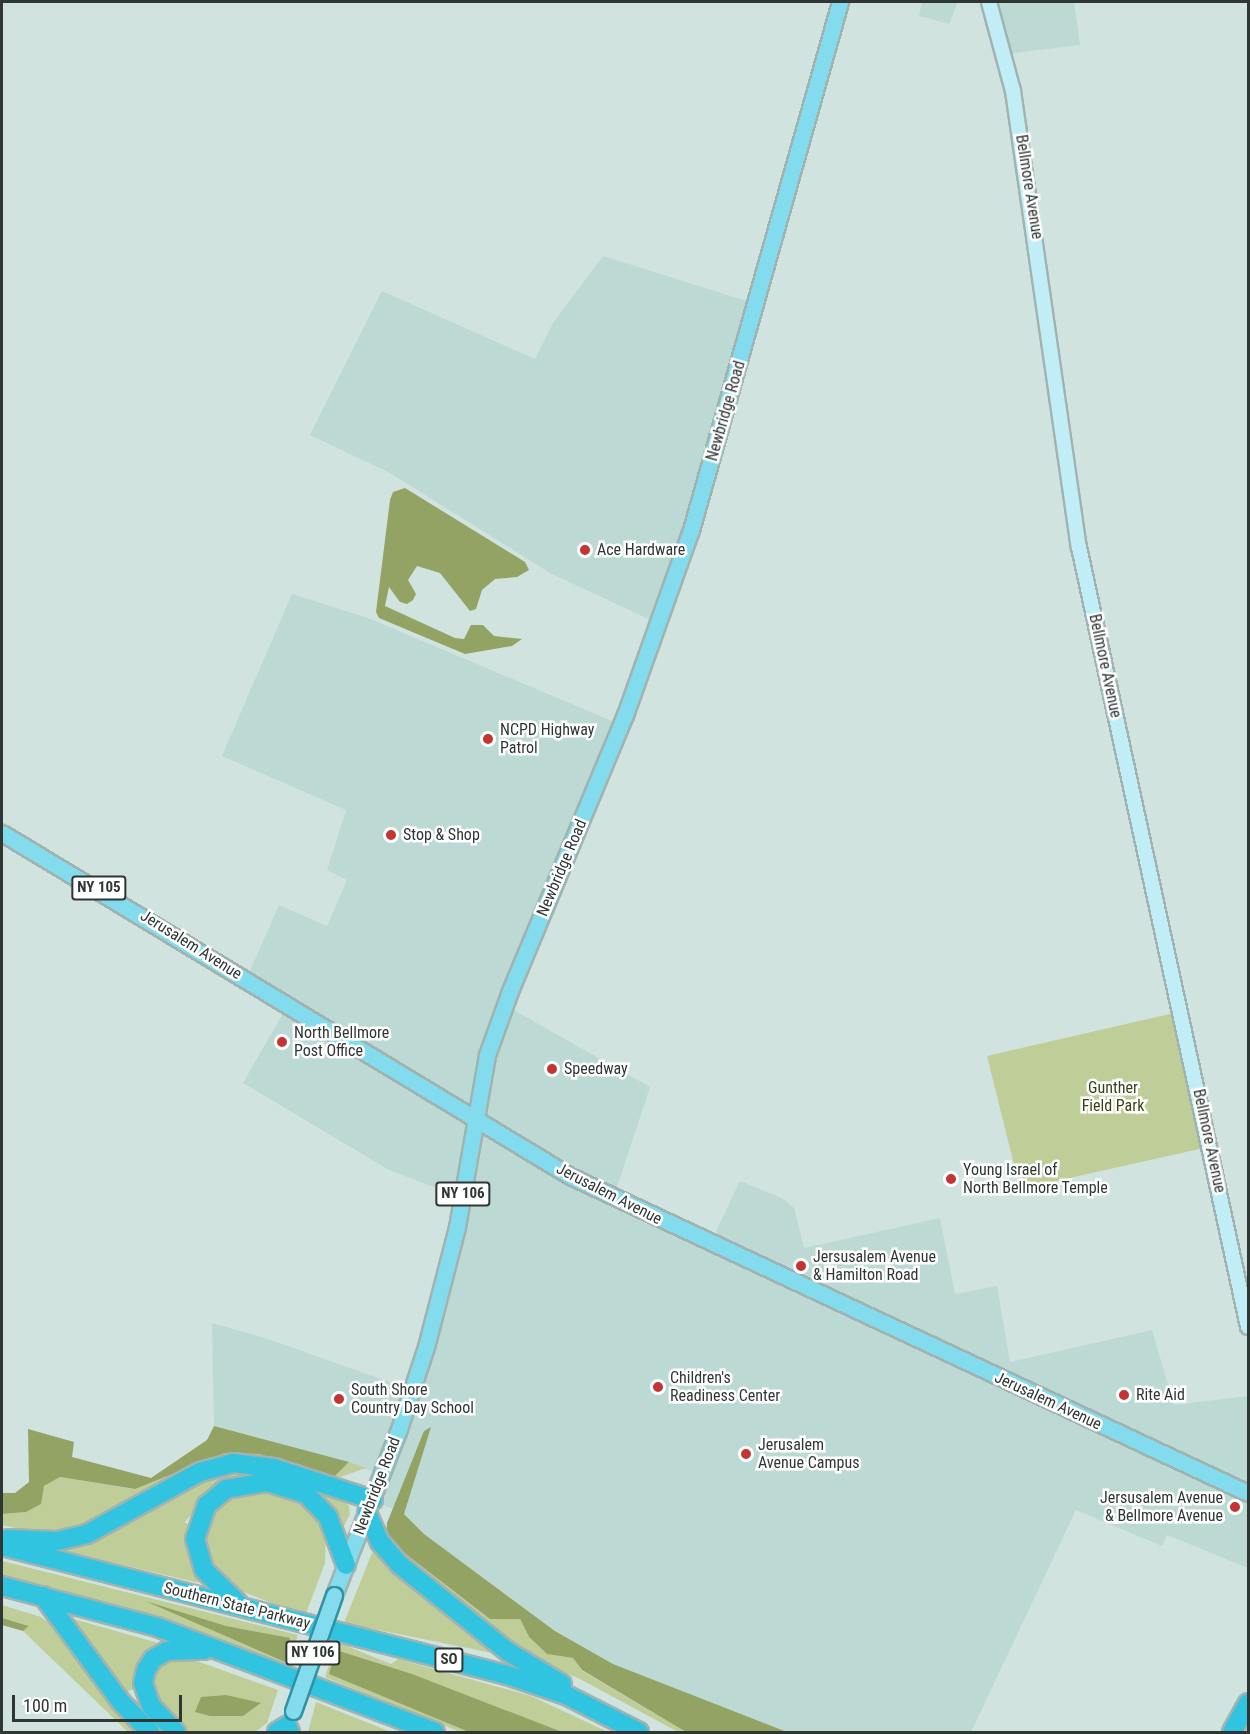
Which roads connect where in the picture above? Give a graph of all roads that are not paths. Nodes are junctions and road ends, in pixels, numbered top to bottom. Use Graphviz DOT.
graph roads {
  1 [pos="840,2"];
  2 [pos="989,2"];
  3 [pos="2,833"];
  4 [pos="475,1119"];
  5 [pos="1248,1327"];
  6 [pos="1248,1493"];
  7 [pos="370,1507"];
  8 [pos="2,1539"];
  9 [pos="2,1546"];
  10 [pos="346,1565"];
  11 [pos="2,1586"];
  12 [pos="43,1596"];
  13 [pos="250,1610"];
  14 [pos="219,1651"];
  15 [pos="1248,1703"];
  16 [pos="286,1727"];
  17 [pos="428,1731"];
  18 [pos="150,1732"];
  19 [pos="176,1732"];
  20 [pos="639,1732"];
  21 [pos="1232,1732"];
  1 -- 4 [label="main road, Newbridge Road"];
  2 -- 5 [label="main road, Bellmore Avenue"];
  3 -- 4 [label="main road, Jerusalem Avenue / NY 105"];
  4 -- 6 [label="main road, Jerusalem Avenue"];
  4 -- 7 [label="main road, Newbridge Road / NY 106"];
  7 -- 8 [label="highway"];
  7 -- 10 [label="main road, Newbridge Road / NY 106"];
  7 -- 20 [label="highway"];
  9 -- 13 [label="highway, Southern State Parkway / SO"];
  10 -- 13 [label="highway"];
  10 -- 16 [label="main road, Newbridge Road / NY 106, bridge"];
  11 -- 12 [label="highway"];
  12 -- 14 [label="highway"];
  12 -- 18 [label="highway"];
  13 -- 20 [label="highway, Southern State Parkway / SO"];
  14 -- 17 [label="highway"];
  14 -- 19 [label="highway"];
  15 -- 21 [label="highway"];
}
